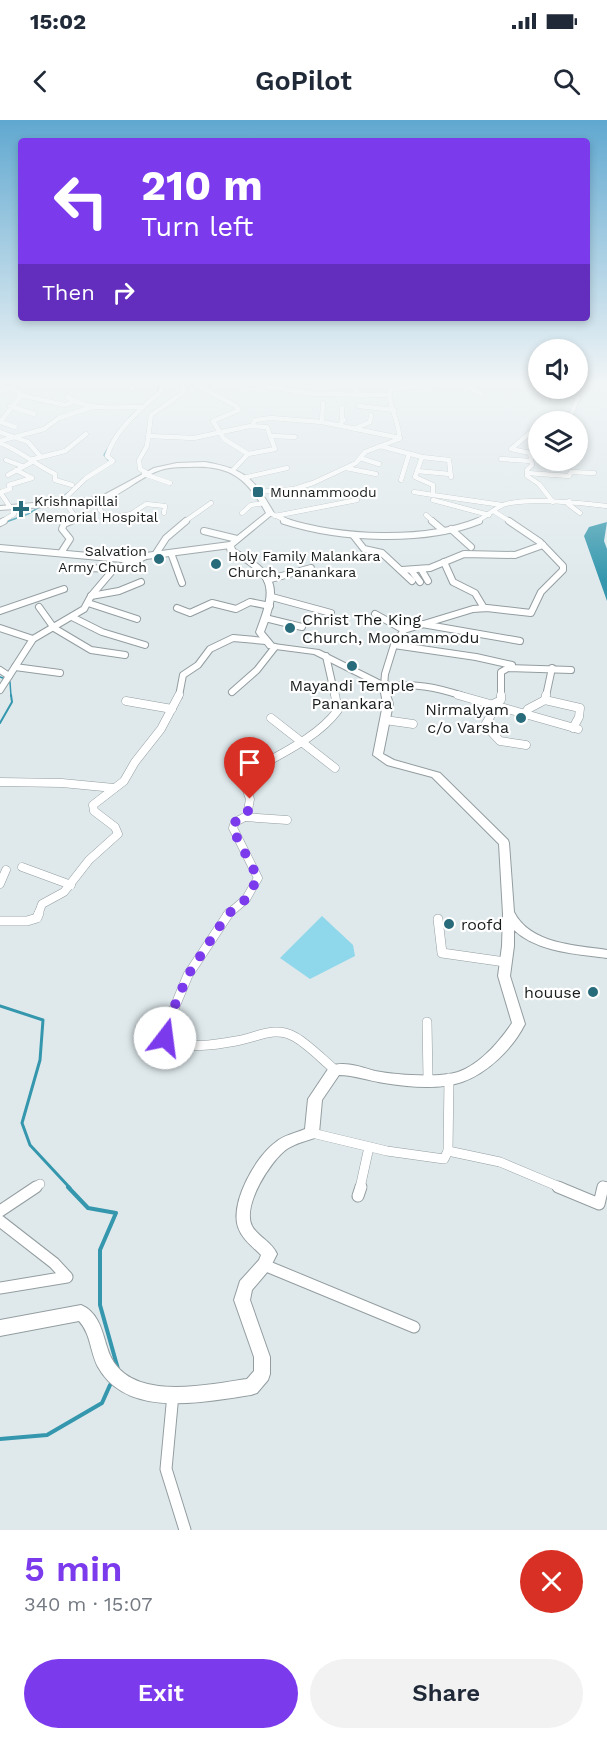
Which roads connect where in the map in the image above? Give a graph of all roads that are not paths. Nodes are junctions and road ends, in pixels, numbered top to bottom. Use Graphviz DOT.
graph roads {
  1 [pos="15,448"];
  2 [pos="33,448"];
  3 [pos="69,448"];
  4 [pos="110,448"];
  5 [pos="146,448"];
  6 [pos="238,448"];
  7 [pos="275,448"];
  8 [pos="376,448"];
  9 [pos="387,448"];
  10 [pos="512,448"];
  11 [pos="528,453"];
  12 [pos="248,454"];
  13 [pos="409,454"];
  14 [pos="40,456"];
  15 [pos="422,457"];
  16 [pos="360,458"];
  17 [pos="501,459"];
  18 [pos="6,460"];
  19 [pos="31,461"];
  20 [pos="528,461"];
  21 [pos="353,464"];
  22 [pos="379,464"];
  23 [pos="22,466"];
  24 [pos="287,468"];
  25 [pos="346,468"];
  26 [pos="528,468"];
  27 [pos="16,470"];
  28 [pos="233,470"];
  29 [pos="0,472"];
  30 [pos="527,473"];
  31 [pos="594,473"];
  32 [pos="145,474"];
  33 [pos="416,474"];
  34 [pos="243,478"];
  35 [pos="400,480"];
  36 [pos="170,483"];
  37 [pos="72,485"];
  38 [pos="1,492"];
  39 [pos="258,492"];
  40 [pos="433,498"];
  41 [pos="102,500"];
  42 [pos="357,500"];
  43 [pos="569,501"];
  44 [pos="553,502"];
  45 [pos="62,503"];
  46 [pos="211,503"];
  47 [pos="264,503"];
  48 [pos="502,506"];
  49 [pos="607,506"];
  50 [pos="8,507"];
  51 [pos="164,513"];
  52 [pos="242,513"];
  53 [pos="580,513"];
  54 [pos="272,514"];
  55 [pos="492,514"];
  56 [pos="426,515"];
  57 [pos="0,522"];
  58 [pos="447,530"];
  59 [pos="204,531"];
  60 [pos="353,535"];
  61 [pos="233,542"];
  62 [pos="543,545"];
  63 [pos="471,547"];
  64 [pos="0,548"];
  65 [pos="61,553"];
  66 [pos="171,553"];
  67 [pos="155,555"];
  68 [pos="136,560"];
  69 [pos="444,562"];
  70 [pos="88,568"];
  71 [pos="311,568"];
  72 [pos="115,569"];
  73 [pos="421,569"];
  74 [pos="402,570"];
  75 [pos="411,570"];
  76 [pos="267,580"];
  77 [pos="412,581"];
  78 [pos="428,581"];
  79 [pos="141,582"];
  80 [pos="420,582"];
  81 [pos="182,583"];
  82 [pos="64,589"];
  83 [pos="91,596"];
  84 [pos="271,602"];
  85 [pos="88,603"];
  86 [pos="39,607"];
  87 [pos="177,608"];
  88 [pos="484,608"];
  89 [pos="0,611"];
  90 [pos="331,613"];
  91 [pos="375,614"];
  92 [pos="72,617"];
  93 [pos="265,618"];
  94 [pos="136,619"];
  95 [pos="421,624"];
  96 [pos="302,627"];
  97 [pos="0,628"];
  98 [pos="54,628"];
  99 [pos="404,630"];
  100 [pos="33,639"];
  101 [pos="266,641"];
  102 [pos="520,641"];
  103 [pos="145,645"];
  104 [pos="394,645"];
  105 [pos="275,647"];
  106 [pos="125,655"];
  107 [pos="326,656"];
  108 [pos="512,665"];
  109 [pos="15,667"];
  110 [pos="552,668"];
  111 [pos="0,670"];
  112 [pos="571,670"];
  113 [pos="60,673"];
  114 [pos="9,676"];
  115 [pos="384,686"];
  116 [pos="0,690"];
  117 [pos="232,693"];
  118 [pos="126,700"];
  119 [pos="545,700"];
  120 [pos="493,706"];
  121 [pos="172,709"];
  122 [pos="524,715"];
  123 [pos="271,718"];
  124 [pos="385,720"];
  125 [pos="413,724"];
  126 [pos="301,741"];
  127 [pos="525,745"];
  128 [pos="335,768"];
  129 [pos="1,782"];
  130 [pos="114,788"];
  131 [pos="245,817"];
  132 [pos="287,820"];
  133 [pos="22,867"];
  134 [pos="6,870"];
  135 [pos="0,884"];
  136 [pos="71,885"];
  137 [pos="508,912"];
  138 [pos="438,919"];
  139 [pos="0,921"];
  140 [pos="607,954"];
  141 [pos="505,962"];
  142 [pos="427,1022"];
  143 [pos="335,1070"];
  144 [pos="449,1078"];
  145 [pos="428,1079"];
  146 [pos="312,1133"];
  147 [pos="369,1147"];
  148 [pos="448,1151"];
  149 [pos="40,1184"];
  150 [pos="607,1187"];
  151 [pos="358,1196"];
  152 [pos="0,1211"];
  153 [pos="0,1221"];
  154 [pos="264,1265"];
  155 [pos="0,1289"];
  156 [pos="414,1327"];
  157 [pos="0,1328"];
  158 [pos="173,1394"];
  159 [pos="185,1530"];
  1 -- 19 [label="street"];
  2 -- 14 [label="street"];
  3 -- 19 [label="street"];
  4 -- 45 [label="street"];
  5 -- 32 [label="street"];
  6 -- 12 [label="street"];
  7 -- 12 [label="street"];
  8 -- 16 [label="street"];
  9 -- 13 [label="street"];
  10 -- 11 [label="street"];
  12 -- 28 [label="street"];
  13 -- 15 [label="street"];
  13 -- 35 [label="street"];
  15 -- 33 [label="street"];
  15 -- 33 [label="street"];
  16 -- 21 [label="street"];
  16 -- 22 [label="street"];
  17 -- 20 [label="street"];
  18 -- 23 [label="street"];
  19 -- 23 [label="street"];
  19 -- 37 [label="street"];
  21 -- 25 [label="street"];
  21 -- 25 [label="street"];
  23 -- 27 [label="street"];
  24 -- 34 [label="street"];
  25 -- 39 [label="street"];
  26 -- 30 [label="street"];
  27 -- 29 [label="street"];
  27 -- 38 [label="street"];
  28 -- 32 [label="main road"];
  28 -- 34 [label="main road"];
  30 -- 31 [label="street"];
  30 -- 44 [label="street"];
  32 -- 36 [label="street"];
  32 -- 41 [label="main road"];
  33 -- 40 [label="street"];
  33 -- 40 [label="street"];
  34 -- 39 [label="main road"];
  38 -- 50 [label="street"];
  39 -- 47 [label="main road"];
  40 -- 48 [label="street"];
  40 -- 55 [label="street"];
  41 -- 45 [label="main road"];
  41 -- 51 [label="street"];
  42 -- 54 [label="street"];
  43 -- 44 [label="street"];
  43 -- 49 [label="street"];
  43 -- 53 [label="street"];
  44 -- 48 [label="street"];
  45 -- 50 [label="main road"];
  45 -- 65 [label="street"];
  46 -- 67 [label="street"];
  47 -- 52 [label="street"];
  47 -- 54 [label="main road"];
  48 -- 55 [label="street"];
  50 -- 57 [label="street"];
  54 -- 60 [label="street"];
  54 -- 61 [label="main road"];
  55 -- 58 [label="street"];
  55 -- 62 [label="street"];
  56 -- 58 [label="street"];
  58 -- 60 [label="street"];
  58 -- 63 [label="street"];
  59 -- 61 [label="street"];
  60 -- 74 [label="street"];
  61 -- 66 [label="street"];
  61 -- 76 [label="main road"];
  62 -- 73 [label="street"];
  62 -- 88 [label="street"];
  64 -- 65 [label="street"];
  65 -- 68 [label="street"];
  66 -- 67 [label="street"];
  66 -- 81 [label="street"];
  67 -- 68 [label="street"];
  68 -- 72 [label="street"];
  69 -- 88 [label="street"];
  70 -- 72 [label="street"];
  71 -- 76 [label="street"];
  72 -- 83 [label="street"];
  73 -- 75 [label="street"];
  73 -- 78 [label="street"];
  74 -- 75 [label="street"];
  74 -- 77 [label="street"];
  75 -- 80 [label="street"];
  76 -- 84 [label="main road"];
  79 -- 83 [label="street"];
  82 -- 89 [label="street"];
  83 -- 85 [label="street"];
  84 -- 87 [label="street"];
  84 -- 90 [label="street"];
  84 -- 93 [label="main road"];
  85 -- 92 [label="street"];
  85 -- 94 [label="street"];
  86 -- 98 [label="street"];
  88 -- 95 [label="street"];
  91 -- 99 [label="street"];
  92 -- 98 [label="street"];
  92 -- 103 [label="street"];
  93 -- 96 [label="street"];
  93 -- 101 [label="main road"];
  95 -- 99 [label="street"];
  95 -- 102 [label="street"];
  97 -- 100 [label="street"];
  98 -- 100 [label="street"];
  98 -- 106 [label="street"];
  99 -- 104 [label="street"];
  100 -- 109 [label="street"];
  101 -- 105 [label="main road"];
  101 -- 121 [label="street"];
  104 -- 108 [label="street"];
  104 -- 115 [label="street"];
  105 -- 107 [label="main road"];
  105 -- 117 [label="street"];
  107 -- 115 [label="main road"];
  107 -- 126 [label="street"];
  109 -- 113 [label="street"];
  109 -- 114 [label="street"];
  110 -- 112 [label="street"];
  110 -- 119 [label="street"];
  110 -- 120 [label="street"];
  111 -- 114 [label="street"];
  114 -- 116 [label="street"];
  115 -- 120 [label="street"];
  115 -- 124 [label="main road"];
  118 -- 121 [label="street"];
  119 -- 122 [label="street"];
  119 -- 122 [label="street"];
  120 -- 122 [label="street"];
  120 -- 127 [label="street"];
  121 -- 130 [label="street"];
  123 -- 126 [label="street"];
  124 -- 125 [label="street"];
  124 -- 137 [label="main road"];
  126 -- 128 [label="street"];
  126 -- 131 [label="street"];
  129 -- 130 [label="street"];
  130 -- 136 [label="street"];
  131 -- 132 [label="street"];
  131 -- 143 [label="street"];
  133 -- 136 [label="street"];
  134 -- 135 [label="street"];
  136 -- 139 [label="street"];
  137 -- 140 [label="main road"];
  137 -- 141 [label="main road"];
  138 -- 141 [label="street"];
  141 -- 144 [label="main road"];
  142 -- 145 [label="street"];
  143 -- 145 [label="main road"];
  143 -- 146 [label="main road"];
  144 -- 145 [label="main road"];
  144 -- 148 [label="street"];
  146 -- 147 [label="street"];
  146 -- 154 [label="main road"];
  147 -- 148 [label="street"];
  147 -- 151 [label="street"];
  148 -- 150 [label="street"];
  149 -- 152 [label="street"];
  153 -- 155 [label="street"];
  154 -- 156 [label="street"];
  154 -- 158 [label="main road"];
  157 -- 158 [label="main road"];
  158 -- 159 [label="street"];
}
